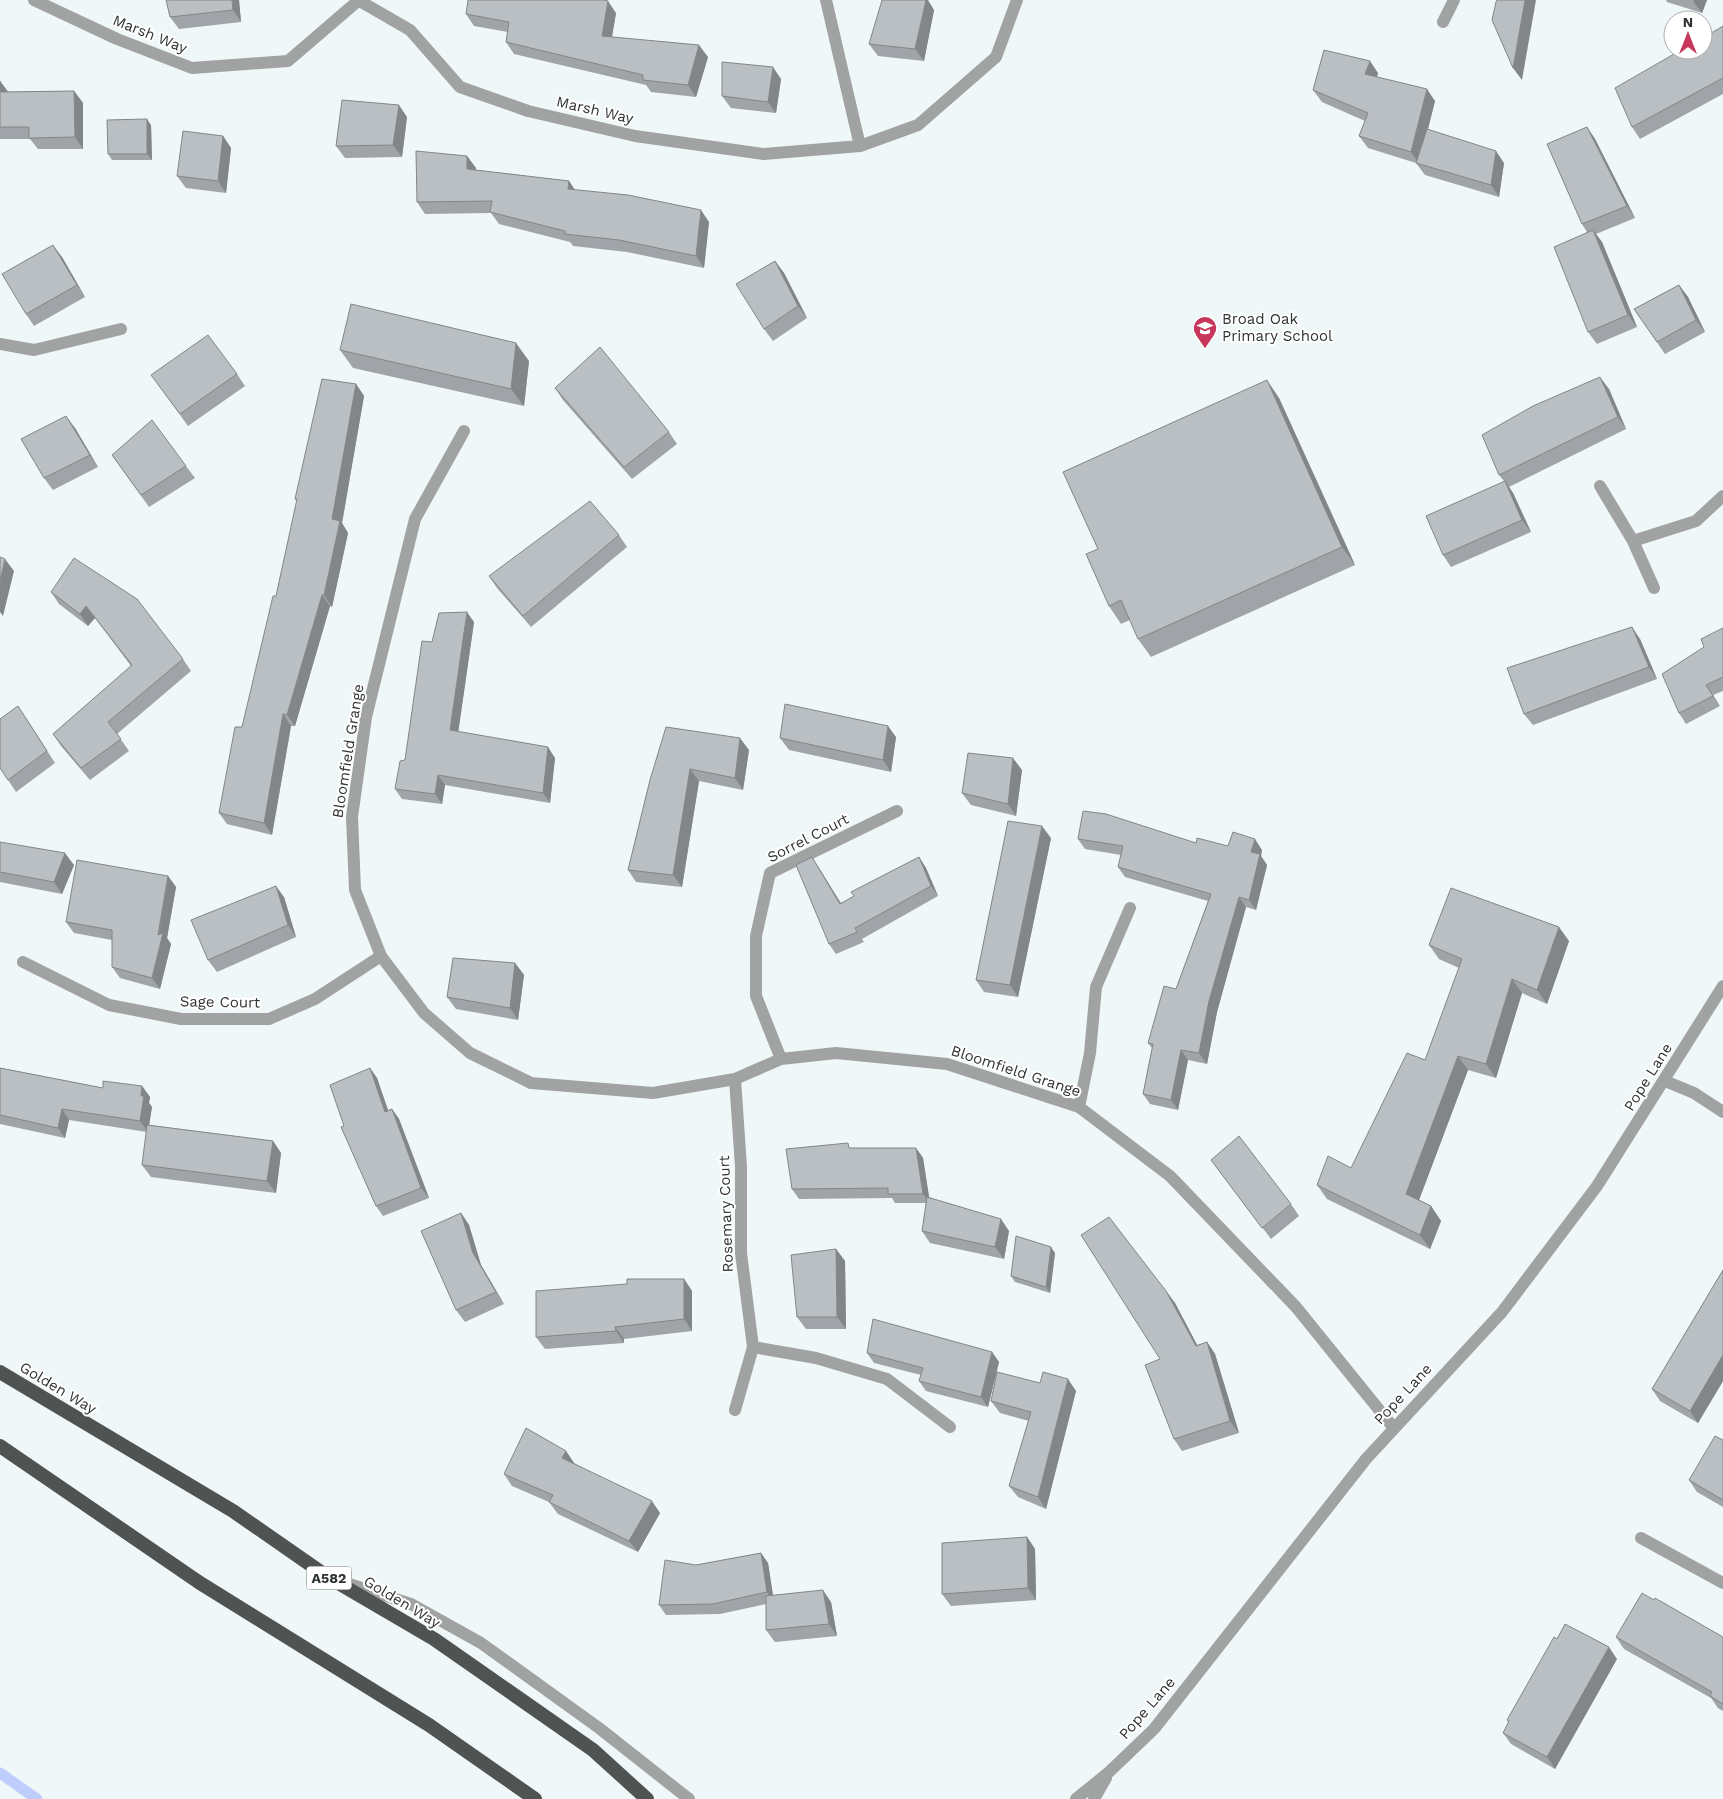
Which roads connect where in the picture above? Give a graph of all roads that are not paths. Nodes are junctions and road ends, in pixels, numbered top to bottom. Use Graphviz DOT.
graph roads {
  1 [pos="34,0"];
  2 [pos="358,0"];
  3 [pos="826,0"];
  4 [pos="1017,0"];
  5 [pos="1454,0"];
  6 [pos="1444,22"];
  7 [pos="860,146"];
  8 [pos="120,329"];
  9 [pos="0,344"];
  10 [pos="464,431"];
  11 [pos="1600,486"];
  12 [pos="1723,496"];
  13 [pos="1633,541"];
  14 [pos="1654,588"];
  15 [pos="896,812"];
  16 [pos="1130,908"];
  17 [pos="381,956"];
  18 [pos="24,962"];
  19 [pos="1723,986"];
  20 [pos="781,1059"];
  21 [pos="735,1079"];
  22 [pos="1665,1081"];
  23 [pos="1079,1107"];
  24 [pos="1723,1112"];
  25 [pos="753,1347"];
  26 [pos="0,1372"];
  27 [pos="735,1410"];
  28 [pos="950,1427"];
  29 [pos="1393,1427"];
  30 [pos="0,1446"];
  31 [pos="1641,1538"];
  32 [pos="328,1577"];
  33 [pos="1723,1583"];
  34 [pos="1108,1773"];
  35 [pos="535,1799"];
  36 [pos="646,1799"];
  37 [pos="689,1799"];
  38 [pos="1076,1799"];
  39 [pos="1094,1799"];
  1 -- 2 [label="street, Marsh Way"];
  2 -- 7 [label="street, Marsh Way"];
  3 -- 7 [label="street"];
  4 -- 7 [label="street, Marsh Way"];
  5 -- 6 [label="street"];
  8 -- 9 [label="street"];
  10 -- 17 [label="street, Bloomfield Grange"];
  11 -- 13 [label="street"];
  12 -- 13 [label="street"];
  13 -- 14 [label="street"];
  15 -- 20 [label="street, Sorrel Court"];
  16 -- 23 [label="street"];
  17 -- 18 [label="street, Sage Court"];
  17 -- 21 [label="street, Bloomfield Grange"];
  19 -- 22 [label="street, Pope Lane"];
  20 -- 21 [label="street, Bloomfield Grange"];
  20 -- 23 [label="street, Bloomfield Grange"];
  21 -- 25 [label="street, Rosemary Court"];
  22 -- 24 [label="street"];
  22 -- 29 [label="street, Pope Lane"];
  23 -- 29 [label="street, Bloomfield Grange"];
  25 -- 27 [label="street, Rosemary Court"];
  25 -- 28 [label="street"];
  26 -- 32 [label="highway, Golden Way / A582"];
  29 -- 34 [label="street, Pope Lane"];
  30 -- 35 [label="highway"];
  31 -- 33 [label="street"];
  32 -- 36 [label="highway, Golden Way / A582"];
  32 -- 37 [label="street"];
  34 -- 38 [label="street, Pope Lane"];
  34 -- 39 [label="street"];
}
